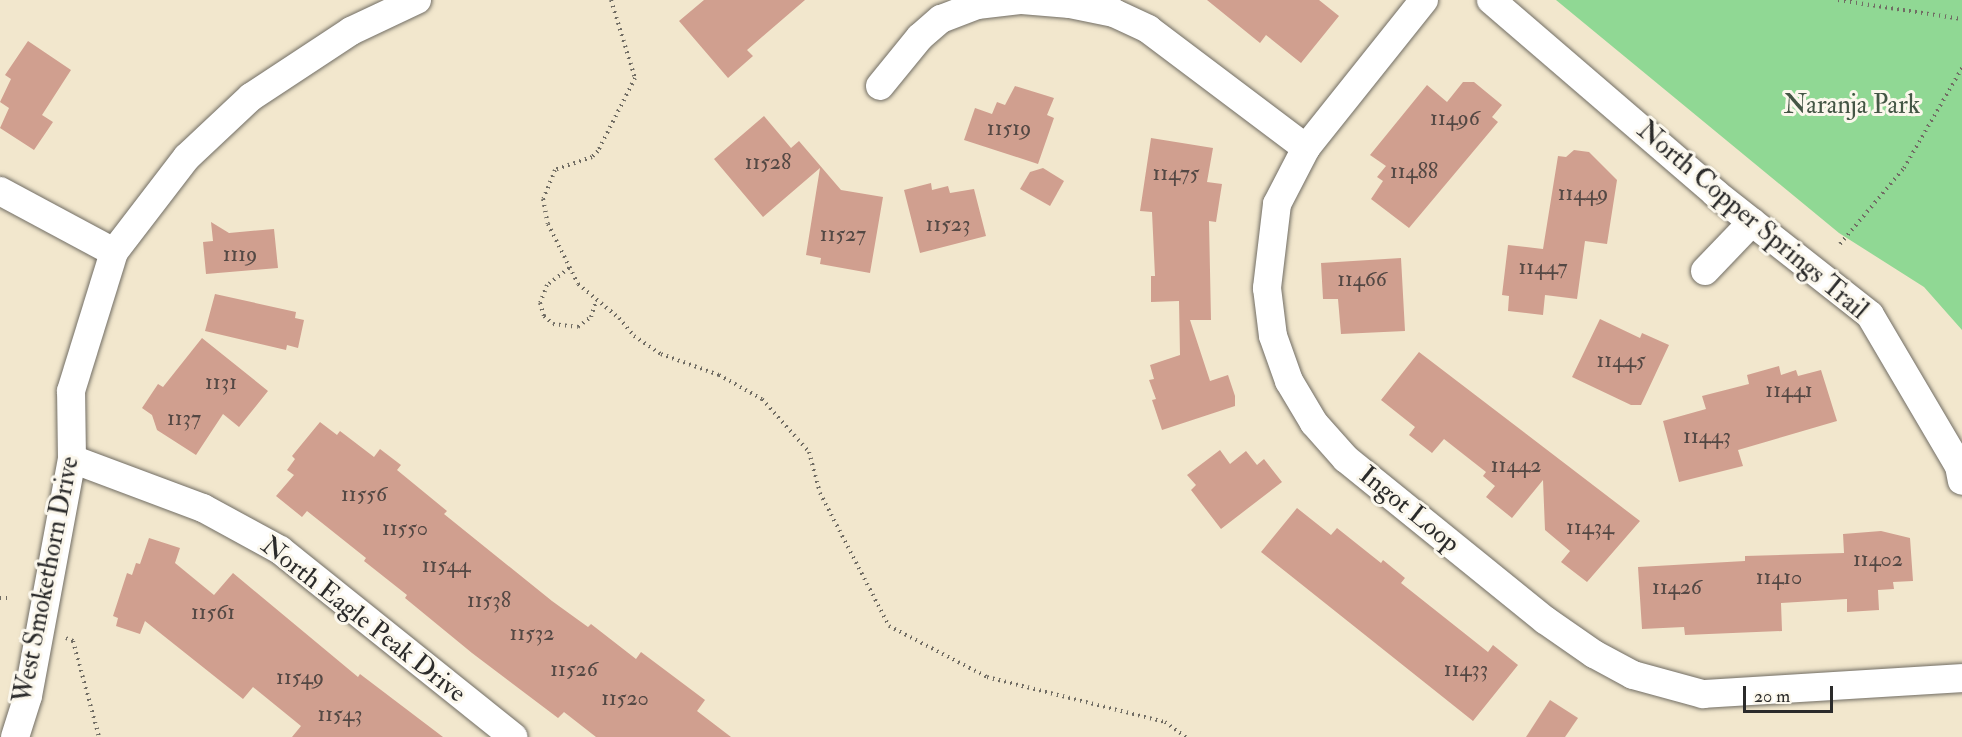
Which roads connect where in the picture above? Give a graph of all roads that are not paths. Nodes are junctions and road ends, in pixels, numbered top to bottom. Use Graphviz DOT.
graph roads {
  1 [pos="417,0"];
  2 [pos="1021,0"];
  3 [pos="1424,0"];
  4 [pos="1491,0"];
  5 [pos="880,86"];
  6 [pos="1306,148"];
  7 [pos="0,191"];
  8 [pos="1752,222"];
  9 [pos="114,252"];
  10 [pos="1705,271"];
  11 [pos="72,459"];
  12 [pos="1962,481"];
  13 [pos="1962,678"];
  14 [pos="15,737"];
  15 [pos="513,737"];
  1 -- 9 [label="street, West Smokethorn Drive"];
  2 -- 5 [label="street"];
  2 -- 6 [label="street"];
  3 -- 6 [label="street, Ingot Loop"];
  4 -- 8 [label="street, North Copper Springs Trail"];
  6 -- 13 [label="street, Ingot Loop"];
  7 -- 9 [label="street"];
  8 -- 10 [label="street"];
  8 -- 12 [label="street, North Copper Springs Trail"];
  9 -- 11 [label="street, West Smokethorn Drive"];
  11 -- 14 [label="street, West Smokethorn Drive"];
  11 -- 15 [label="street, North Eagle Peak Drive"];
}
